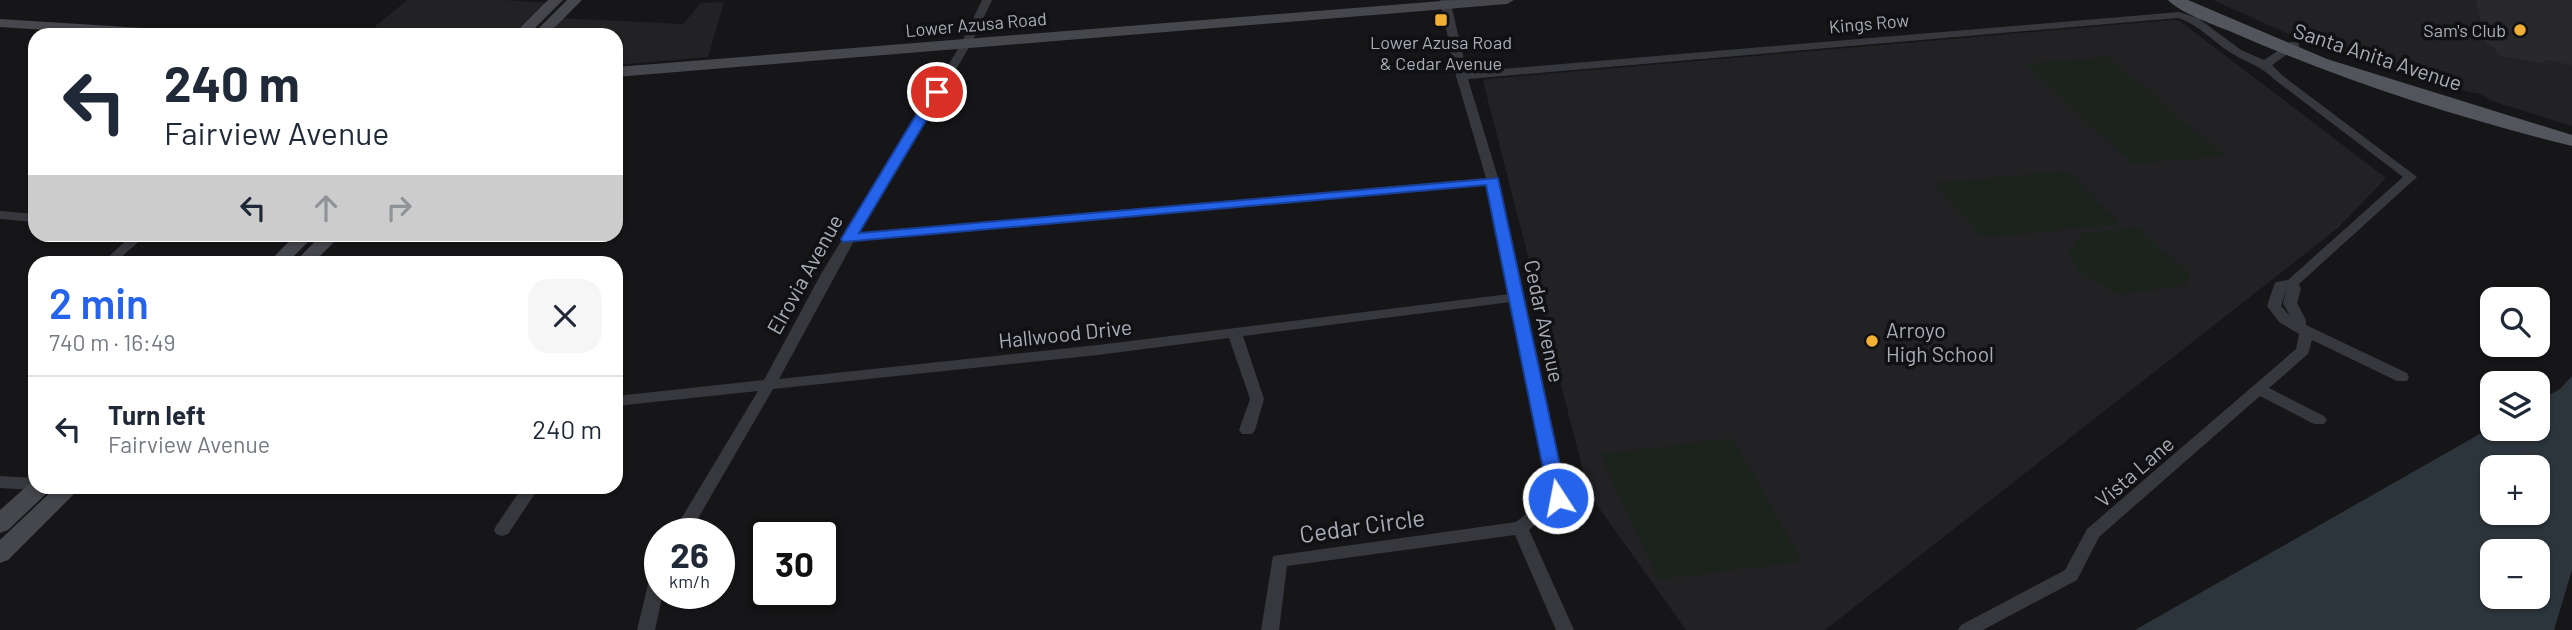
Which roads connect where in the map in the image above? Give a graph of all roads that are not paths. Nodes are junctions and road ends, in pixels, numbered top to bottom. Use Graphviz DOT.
graph roads {
  1 [pos="556,0"];
  2 [pos="575,0"];
  3 [pos="987,0"];
  4 [pos="1507,0"];
  5 [pos="2176,0"];
  6 [pos="2197,0"];
  7 [pos="1445,2"];
  8 [pos="0,23"];
  9 [pos="75,28"];
  10 [pos="527,28"];
  11 [pos="546,28"];
  12 [pos="966,44"];
  13 [pos="2290,47"];
  14 [pos="2266,65"];
  15 [pos="623,71"];
  16 [pos="1462,76"];
  17 [pos="2392,87"];
  18 [pos="2461,99"];
  19 [pos="2572,134"];
  20 [pos="2572,141"];
  21 [pos="1493,181"];
  22 [pos="0,215"];
  23 [pos="28,217"];
  24 [pos="849,239"];
  25 [pos="132,242"];
  26 [pos="299,242"];
  27 [pos="325,242"];
  28 [pos="116,256"];
  29 [pos="284,256"];
  30 [pos="310,256"];
  31 [pos="1517,297"];
  32 [pos="2303,329"];
  33 [pos="1235,334"];
  34 [pos="2402,377"];
  35 [pos="768,386"];
  36 [pos="2260,390"];
  37 [pos="623,400"];
  38 [pos="2319,420"];
  39 [pos="1247,430"];
  40 [pos="0,482"];
  41 [pos="28,484"];
  42 [pos="32,494"];
  43 [pos="63,494"];
  44 [pos="527,494"];
  45 [pos="690,518"];
  46 [pos="0,524"];
  47 [pos="1520,528"];
  48 [pos="502,530"];
  49 [pos="0,554"];
  50 [pos="651,609"];
  51 [pos="646,630"];
  52 [pos="1270,630"];
  53 [pos="1565,630"];
  54 [pos="1967,630"];
  1 -- 10 [label="main road"];
  2 -- 11 [label="main road"];
  3 -- 12 [label="street, Elrovia Avenue"];
  4 -- 7 [label="main road, Lower Azusa Road"];
  5 -- 13 [label="main road, Santa Anita Avenue"];
  6 -- 13 [label="main road, Santa Anita Avenue"];
  7 -- 12 [label="main road, Lower Azusa Road"];
  7 -- 16 [label="street, Cedar Avenue"];
  8 -- 9 [label="main road"];
  12 -- 15 [label="main road, Lower Azusa Road"];
  12 -- 24 [label="street, Elrovia Avenue"];
  13 -- 14 [label="street"];
  13 -- 17 [label="main road, Santa Anita Avenue"];
  13 -- 18 [label="main road, Santa Anita Avenue"];
  14 -- 16 [label="street, Kings Row"];
  14 -- 32 [label="street, Kings Row"];
  16 -- 21 [label="street, Cedar Avenue"];
  17 -- 18 [label="main road"];
  17 -- 20 [label="main road, Santa Anita Avenue"];
  18 -- 19 [label="main road, Santa Anita Avenue"];
  21 -- 24 [label="street"];
  21 -- 31 [label="street, Cedar Avenue"];
  22 -- 23 [label="street"];
  24 -- 35 [label="street, Elrovia Avenue"];
  25 -- 28 [label="street"];
  26 -- 29 [label="main road"];
  27 -- 30 [label="main road"];
  31 -- 33 [label="street, Hallwood Drive"];
  31 -- 47 [label="street, Cedar Avenue"];
  32 -- 34 [label="street"];
  32 -- 36 [label="street, Vista Lane"];
  33 -- 35 [label="street, Hallwood Drive"];
  33 -- 39 [label="street"];
  35 -- 37 [label="street, Hallwood Drive"];
  35 -- 45 [label="street, Elrovia Avenue"];
  36 -- 38 [label="street"];
  36 -- 54 [label="street, Vista Lane"];
  40 -- 41 [label="street"];
  42 -- 46 [label="main road"];
  43 -- 49 [label="main road"];
  44 -- 48 [label="street"];
  47 -- 52 [label="street, Cedar Circle"];
  47 -- 53 [label="street"];
  50 -- 51 [label="street"];
}
